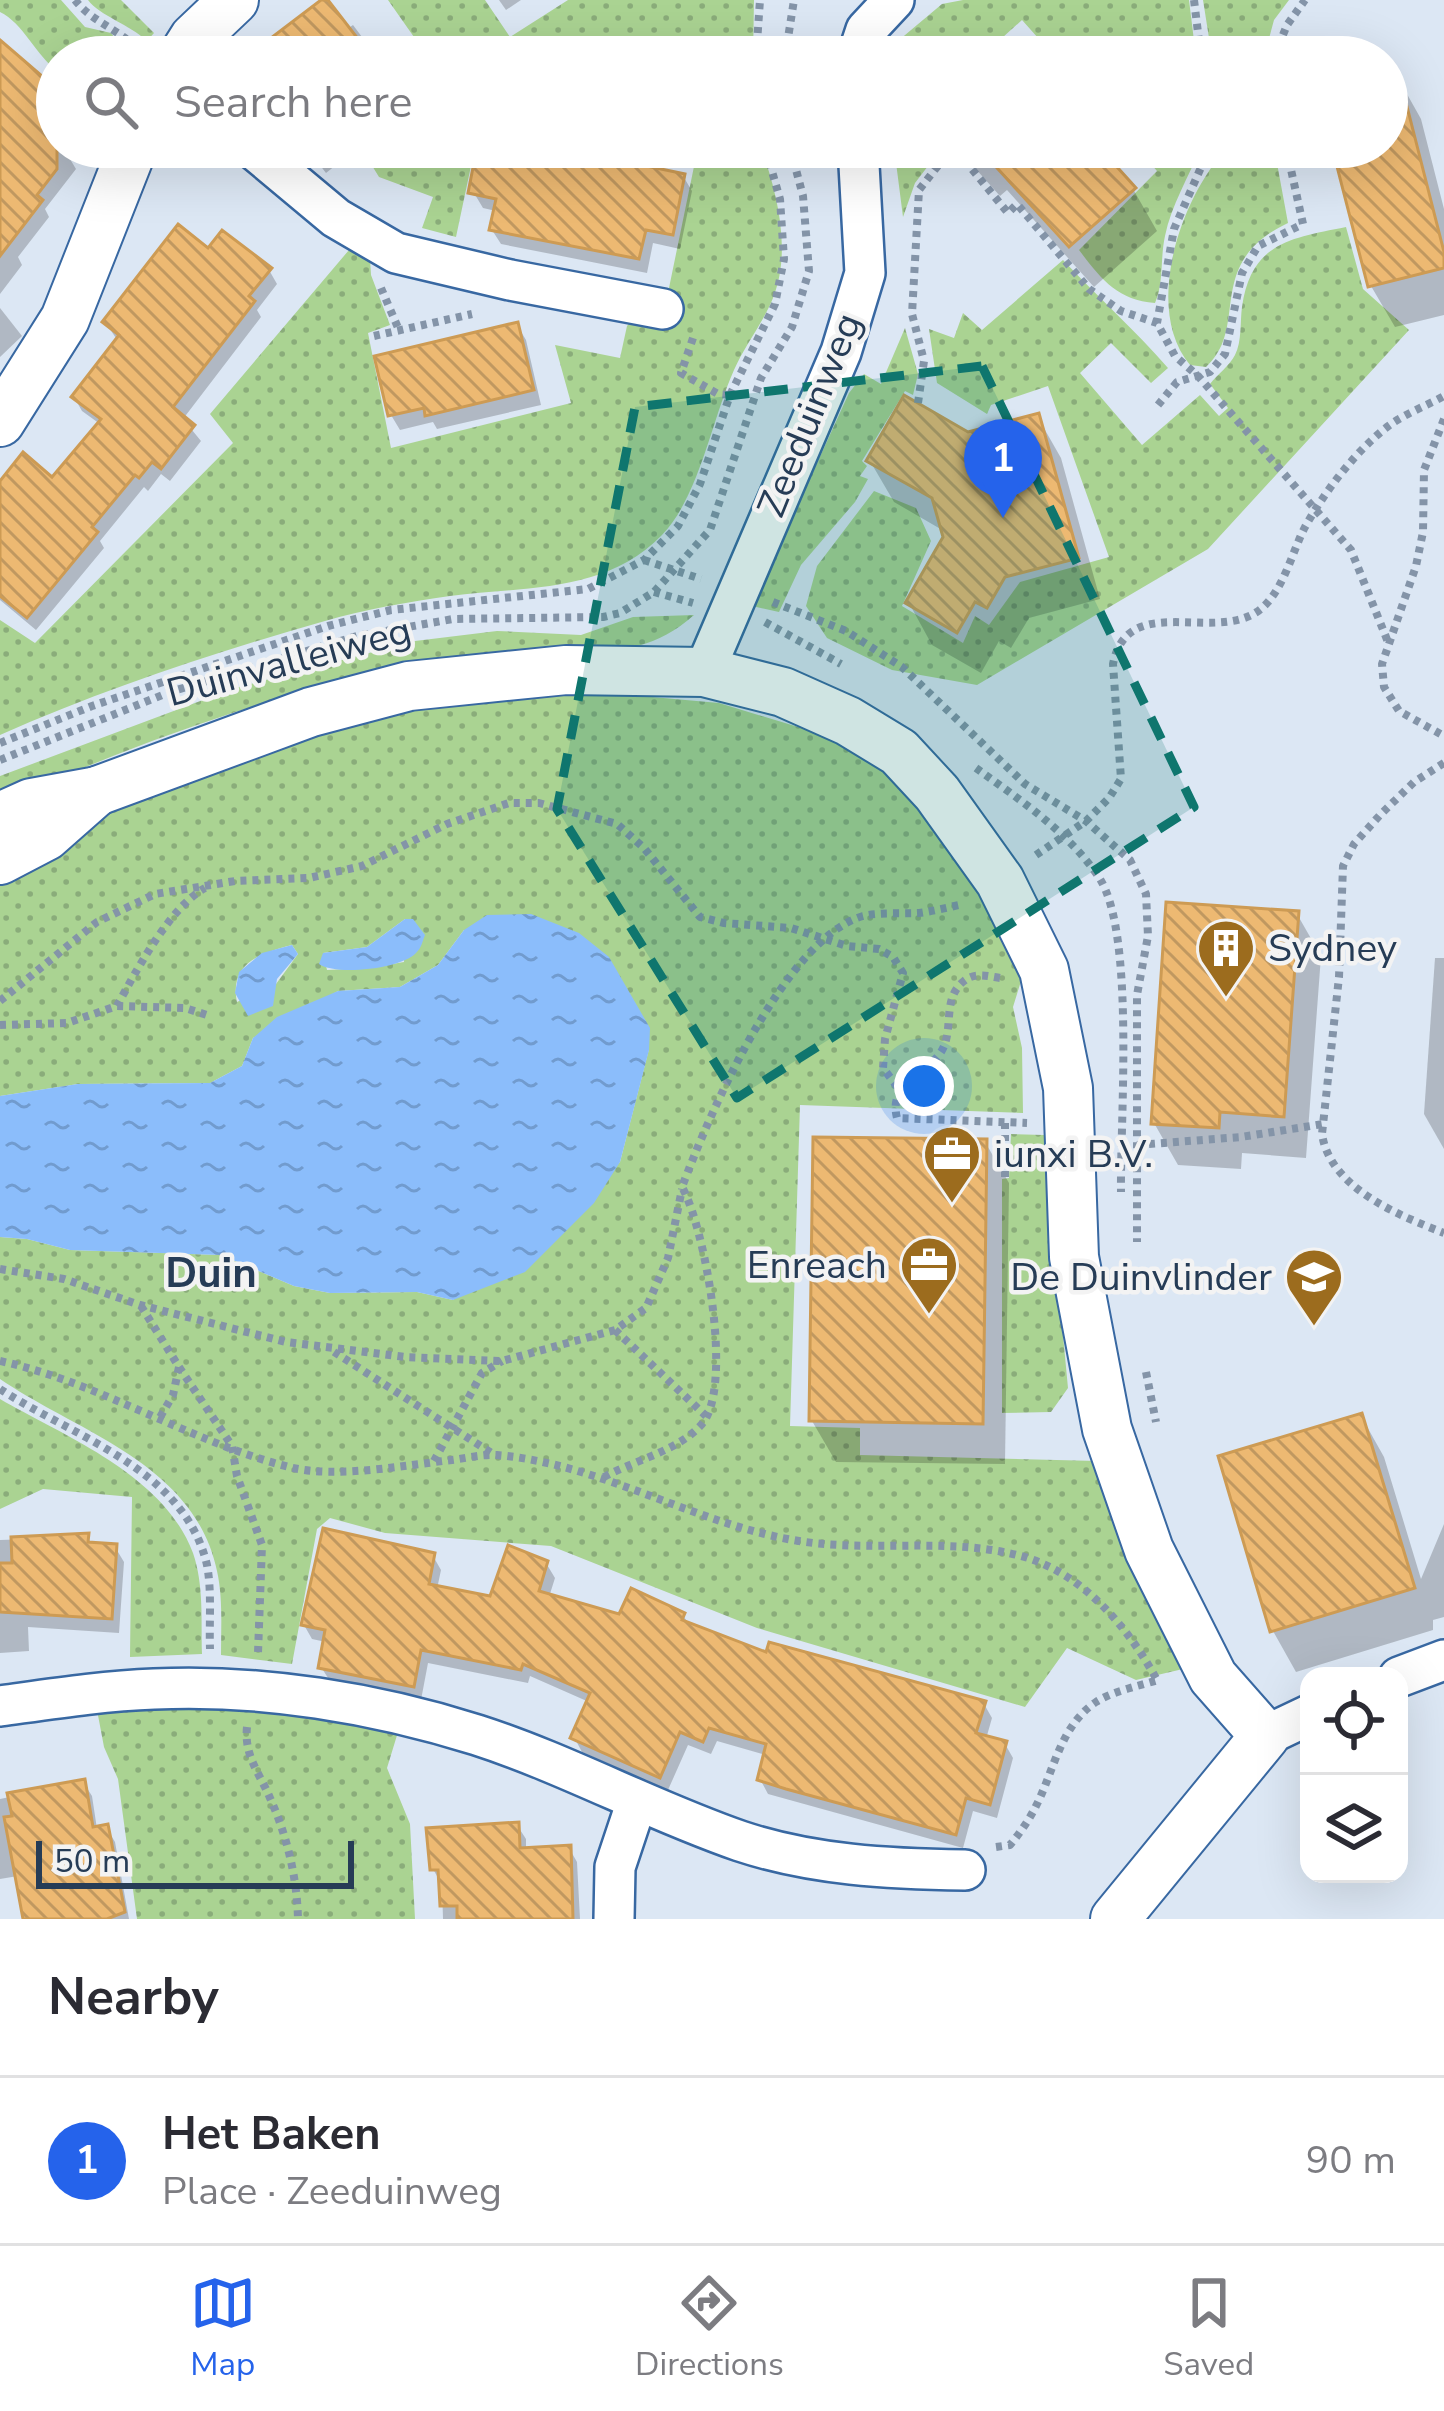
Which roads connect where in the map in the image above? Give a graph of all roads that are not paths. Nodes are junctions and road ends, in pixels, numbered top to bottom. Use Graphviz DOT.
graph roads {
  1 [pos="235,0"];
  2 [pos="894,0"];
  3 [pos="196,36"];
  4 [pos="864,36"];
  5 [pos="125,168"];
  6 [pos="276,168"];
  7 [pos="859,168"];
  8 [pos="663,309"];
  9 [pos="0,422"];
  10 [pos="704,672"];
  11 [pos="97,791"];
  12 [pos="0,818"];
  13 [pos="0,860"];
  14 [pos="1444,1660"];
  15 [pos="1408,1674"];
  16 [pos="0,1706"];
  17 [pos="1300,1719"];
  18 [pos="1265,1736"];
  19 [pos="637,1802"];
  20 [pos="964,1870"];
  21 [pos="614,1919"];
  22 [pos="1114,1919"];
  1 -- 3 [label="street"];
  2 -- 4 [label="street"];
  5 -- 9 [label="street"];
  6 -- 8 [label="street"];
  7 -- 10 [label="street, Zeeduinweg"];
  10 -- 11 [label="street, Duinvalleiweg"];
  10 -- 18 [label="street, Duinvalleiweg"];
  11 -- 12 [label="street, Duinvalleiweg"];
  11 -- 13 [label="street, Duinvalleiweg"];
  14 -- 15 [label="street"];
  16 -- 19 [label="street"];
  17 -- 18 [label="street"];
  18 -- 22 [label="street"];
  19 -- 20 [label="street"];
  19 -- 21 [label="street"];
}
